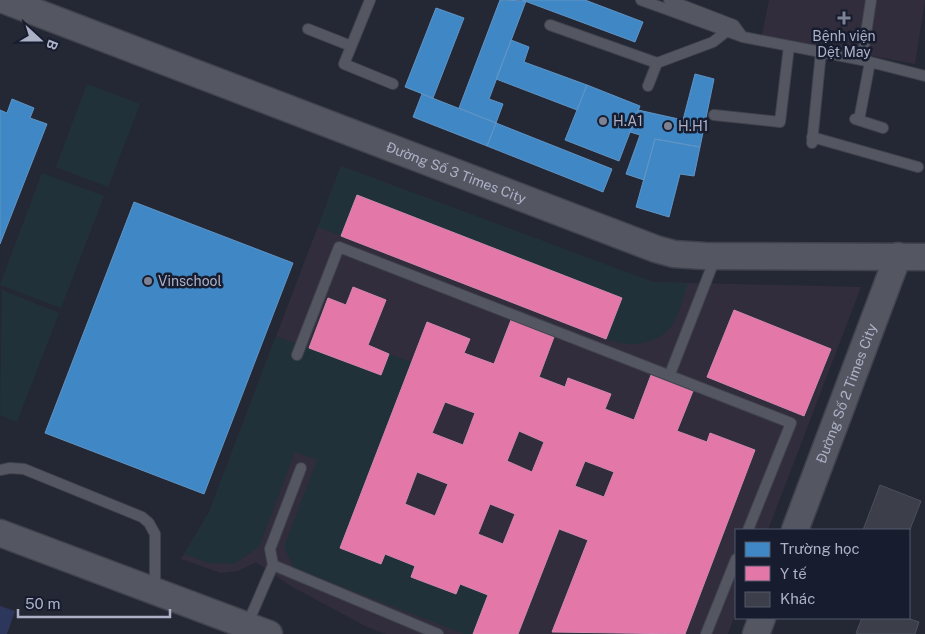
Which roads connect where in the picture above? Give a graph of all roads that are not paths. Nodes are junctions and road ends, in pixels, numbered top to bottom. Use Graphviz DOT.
graph roads {
  1 [pos="4,0"];
  2 [pos="370,0"];
  3 [pos="641,0"];
  4 [pos="669,0"];
  5 [pos="871,0"];
  6 [pos="550,24"];
  7 [pos="308,29"];
  8 [pos="727,31"];
  9 [pos="743,37"];
  10 [pos="351,46"];
  11 [pos="789,46"];
  12 [pos="821,52"];
  13 [pos="866,61"];
  14 [pos="657,63"];
  15 [pos="925,76"];
  16 [pos="393,84"];
  17 [pos="648,86"];
  18 [pos="714,115"];
  19 [pos="884,128"];
  20 [pos="918,167"];
  21 [pos="716,256"];
  22 [pos="898,256"];
  23 [pos="925,257"];
  24 [pos="297,355"];
  25 [pos="670,374"];
  26 [pos="301,468"];
  27 [pos="0,470"];
  28 [pos="748,529"];
  29 [pos="795,529"];
  30 [pos="0,533"];
  31 [pos="735,562"];
  32 [pos="272,565"];
  33 [pos="155,592"];
  34 [pos="762,619"];
  35 [pos="258,630"];
  36 [pos="438,634"];
  37 [pos="706,634"];
  38 [pos="756,634"];
  1 -- 21 [label="street, Đường Số 3 Times City"];
  2 -- 10 [label="lane"];
  3 -- 8 [label="lane"];
  4 -- 9 [label="lane"];
  5 -- 13 [label="lane"];
  6 -- 14 [label="lane"];
  7 -- 10 [label="lane"];
  8 -- 9 [label="lane"];
  8 -- 14 [label="lane"];
  9 -- 11 [label="lane"];
  10 -- 16 [label="lane"];
  11 -- 12 [label="lane"];
  11 -- 18 [label="lane"];
  12 -- 13 [label="lane"];
  12 -- 20 [label="lane"];
  13 -- 15 [label="lane"];
  13 -- 19 [label="lane"];
  14 -- 17 [label="lane"];
  21 -- 22 [label="street, Đường Số 3 Times City"];
  21 -- 25 [label="lane"];
  22 -- 23 [label="street, Đường Số 3 Times City"];
  22 -- 29 [label="street, Đường Số 2 Times City"];
  24 -- 25 [label="lane"];
  25 -- 28 [label="lane"];
  26 -- 32 [label="lane"];
  27 -- 33 [label="lane"];
  30 -- 33 [label="street"];
  31 -- 37 [label="lane"];
  32 -- 35 [label="lane"];
  32 -- 36 [label="lane"];
  33 -- 35 [label="street"];
  34 -- 38 [label="street"];
}
